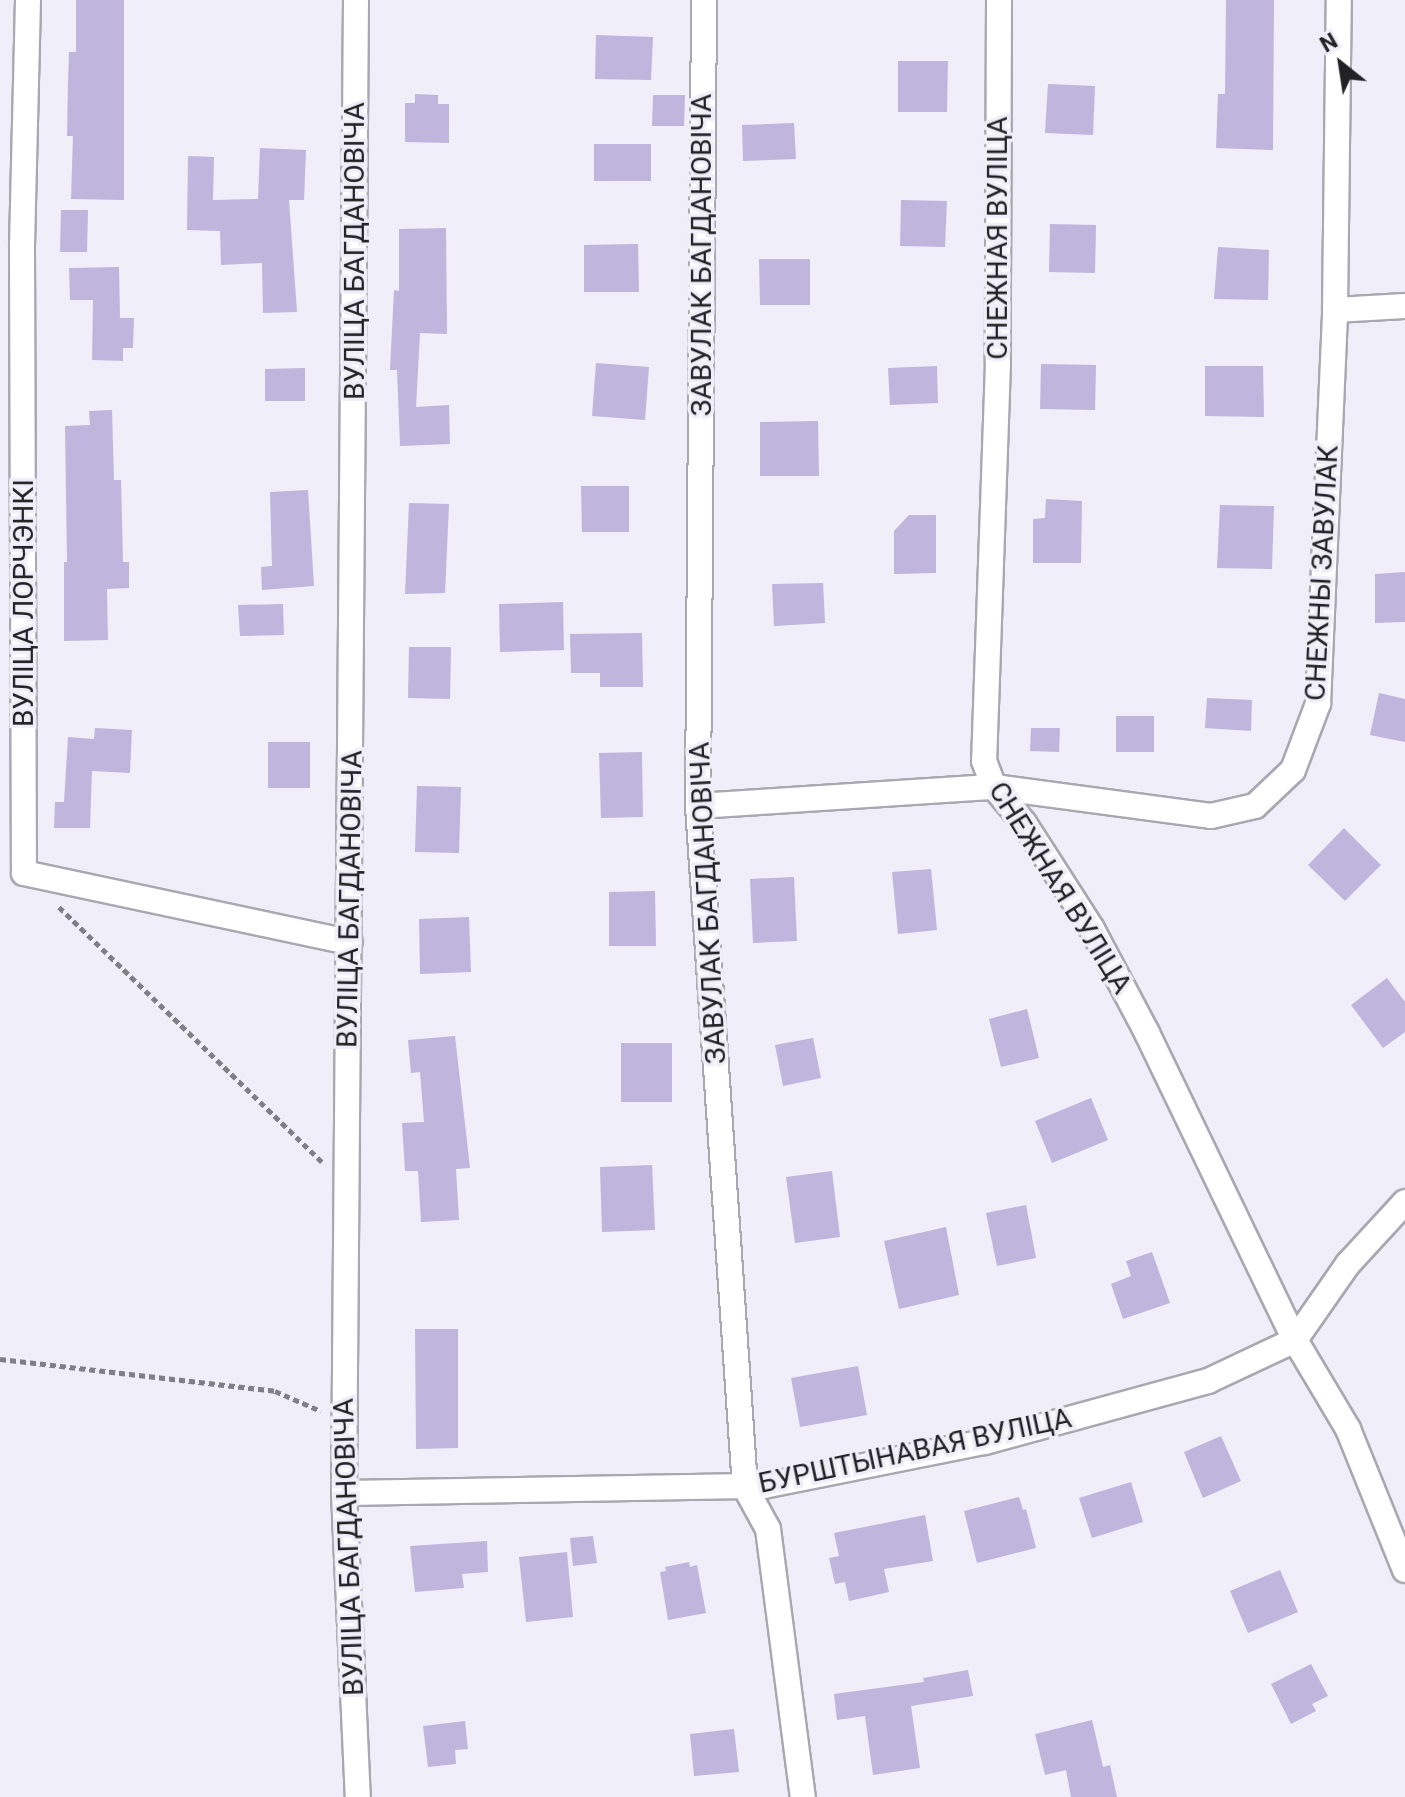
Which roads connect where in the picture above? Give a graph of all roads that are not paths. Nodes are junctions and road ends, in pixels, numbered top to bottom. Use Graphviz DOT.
graph roads {
  1 [pos="28,0"];
  2 [pos="356,0"];
  3 [pos="704,0"];
  4 [pos="999,0"];
  5 [pos="1339,0"];
  6 [pos="1405,306"];
  7 [pos="1335,310"];
  8 [pos="994,787"];
  9 [pos="698,806"];
  10 [pos="12,873"];
  11 [pos="350,942"];
  12 [pos="1405,1202"];
  13 [pos="1295,1340"];
  14 [pos="745,1487"];
  15 [pos="344,1493"];
  16 [pos="1405,1570"];
  17 [pos="358,1797"];
  18 [pos="803,1797"];
  1 -- 10 [label="street, ВУЛІЦА ЛОРЧЭНКІ"];
  2 -- 11 [label="street, ВУЛІЦА БАГДАНОВІЧА"];
  3 -- 9 [label="street, ЗАВУЛАК БАГДАНОВІЧА"];
  4 -- 8 [label="street, СНЕЖНАЯ ВУЛІЦА"];
  5 -- 7 [label="street, СНЕЖНЫ ЗАВУЛАК"];
  6 -- 7 [label="street"];
  7 -- 8 [label="street, СНЕЖНЫ ЗАВУЛАК"];
  8 -- 9 [label="street, СНЕЖНЫ ЗАВУЛАК"];
  8 -- 13 [label="street, СНЕЖНАЯ ВУЛІЦА"];
  9 -- 14 [label="street, ЗАВУЛАК БАГДАНОВІЧА"];
  10 -- 11 [label="street, ВУЛІЦА ЛОРЧЭНКІ"];
  11 -- 15 [label="street, ВУЛІЦА БАГДАНОВІЧА"];
  12 -- 13 [label="street, БУРШТЫНАВАЯ ВУЛІЦА"];
  13 -- 14 [label="street, БУРШТЫНАВАЯ ВУЛІЦА"];
  13 -- 16 [label="street, СНЕЖНАЯ ВУЛІЦА"];
  14 -- 15 [label="street, БУРШТЫНАВАЯ ВУЛІЦА"];
  14 -- 18 [label="street, ЗАВУЛАК БАГДАНОВІЧА"];
  15 -- 17 [label="street, ВУЛІЦА БАГДАНОВІЧА"];
}
